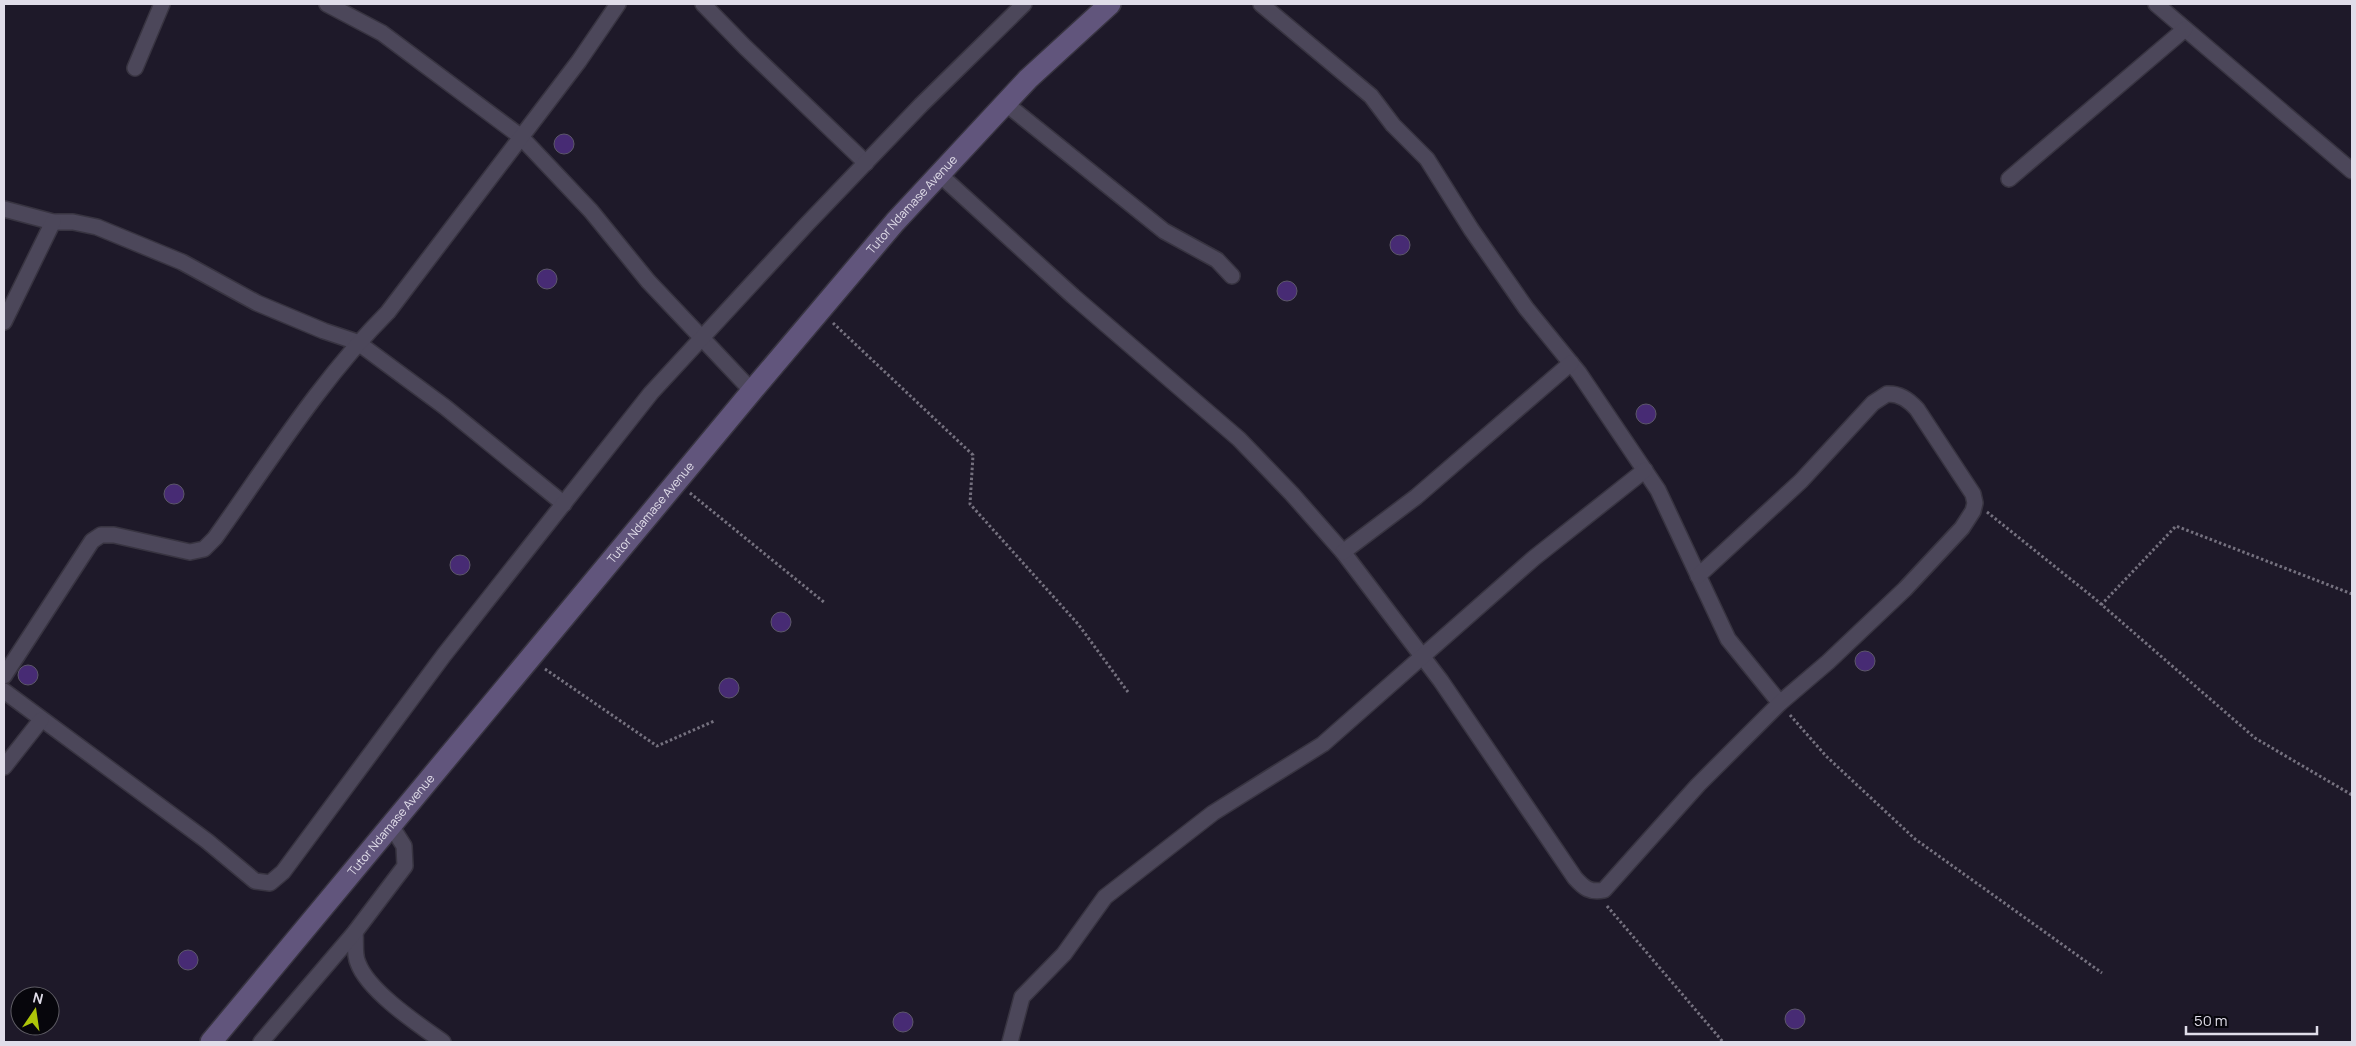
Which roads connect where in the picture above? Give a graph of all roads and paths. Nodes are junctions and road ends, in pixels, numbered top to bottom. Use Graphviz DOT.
graph roads {
  1 [pos="162,4"];
  2 [pos="331,4"];
  3 [pos="618,4"];
  4 [pos="703,4"];
  5 [pos="1024,4"];
  6 [pos="1261,4"];
  7 [pos="2156,4"];
  8 [pos="1105,5"];
  9 [pos="2185,29"];
  10 [pos="135,68"];
  11 [pos="1006,103"];
  12 [pos="520,136"];
  13 [pos="866,163"];
  14 [pos="2352,171"];
  15 [pos="938,173"];
  16 [pos="2009,179"];
  17 [pos="4,209"];
  18 [pos="53,222"];
  19 [pos="1232,276"];
  20 [pos="820,310"];
  21 [pos="4,322"];
  22 [pos="701,337"];
  23 [pos="357,342"];
  24 [pos="1571,363"];
  25 [pos="752,391"];
  26 [pos="1645,470"];
  27 [pos="676,482"];
  28 [pos="1975,503"];
  29 [pos="564,504"];
  30 [pos="1343,552"];
  31 [pos="1698,576"];
  32 [pos="2352,594"];
  33 [pos="825,603"];
  34 [pos="2101,605"];
  35 [pos="1422,657"];
  36 [pos="530,659"];
  37 [pos="4,676"];
  38 [pos="4,691"];
  39 [pos="1128,692"];
  40 [pos="1780,703"];
  41 [pos="41,720"];
  42 [pos="714,721"];
  43 [pos="4,768"];
  44 [pos="2352,796"];
  45 [pos="392,827"];
  46 [pos="1595,892"];
  47 [pos="355,932"];
  48 [pos="2102,973"];
  49 [pos="211,1042"];
  50 [pos="261,1042"];
  51 [pos="443,1042"];
  52 [pos="1010,1042"];
  53 [pos="1723,1042"];
  1 -- 10 [label="street"];
  2 -- 12 [label="street"];
  3 -- 12 [label="street"];
  4 -- 13 [label="street"];
  5 -- 13 [label="street"];
  6 -- 24 [label="street"];
  7 -- 9 [label="street"];
  8 -- 11 [label="street, Tutor Ndamase Avenue"];
  9 -- 14 [label="street"];
  9 -- 16 [label="street"];
  11 -- 15 [label="street, Tutor Ndamase Avenue"];
  11 -- 19 [label="street"];
  12 -- 22 [label="street"];
  12 -- 23 [label="street"];
  13 -- 22 [label="street"];
  15 -- 20 [label="street, Tutor Ndamase Avenue"];
  15 -- 30 [label="street"];
  17 -- 18 [label="street"];
  18 -- 21 [label="street"];
  18 -- 23 [label="street"];
  20 -- 25 [label="street, Tutor Ndamase Avenue"];
  20 -- 39 [label="path"];
  22 -- 25 [label="street"];
  22 -- 29 [label="street"];
  23 -- 29 [label="street"];
  23 -- 37 [label="street"];
  24 -- 26 [label="street"];
  24 -- 30 [label="street"];
  25 -- 27 [label="street, Tutor Ndamase Avenue"];
  26 -- 31 [label="street"];
  26 -- 35 [label="street"];
  27 -- 33 [label="path"];
  27 -- 36 [label="street, Tutor Ndamase Avenue"];
  28 -- 31 [label="street"];
  28 -- 34 [label="path"];
  28 -- 40 [label="street"];
  29 -- 41 [label="street"];
  30 -- 35 [label="street"];
  31 -- 40 [label="street"];
  32 -- 34 [label="path"];
  34 -- 44 [label="path"];
  35 -- 46 [label="street"];
  35 -- 52 [label="street"];
  36 -- 42 [label="path"];
  36 -- 45 [label="street, Tutor Ndamase Avenue"];
  38 -- 41 [label="street"];
  40 -- 46 [label="street"];
  40 -- 48 [label="path"];
  41 -- 43 [label="street"];
  45 -- 47 [label="street"];
  45 -- 49 [label="street, Tutor Ndamase Avenue"];
  46 -- 53 [label="path"];
  47 -- 50 [label="street"];
  47 -- 51 [label="street"];
}
